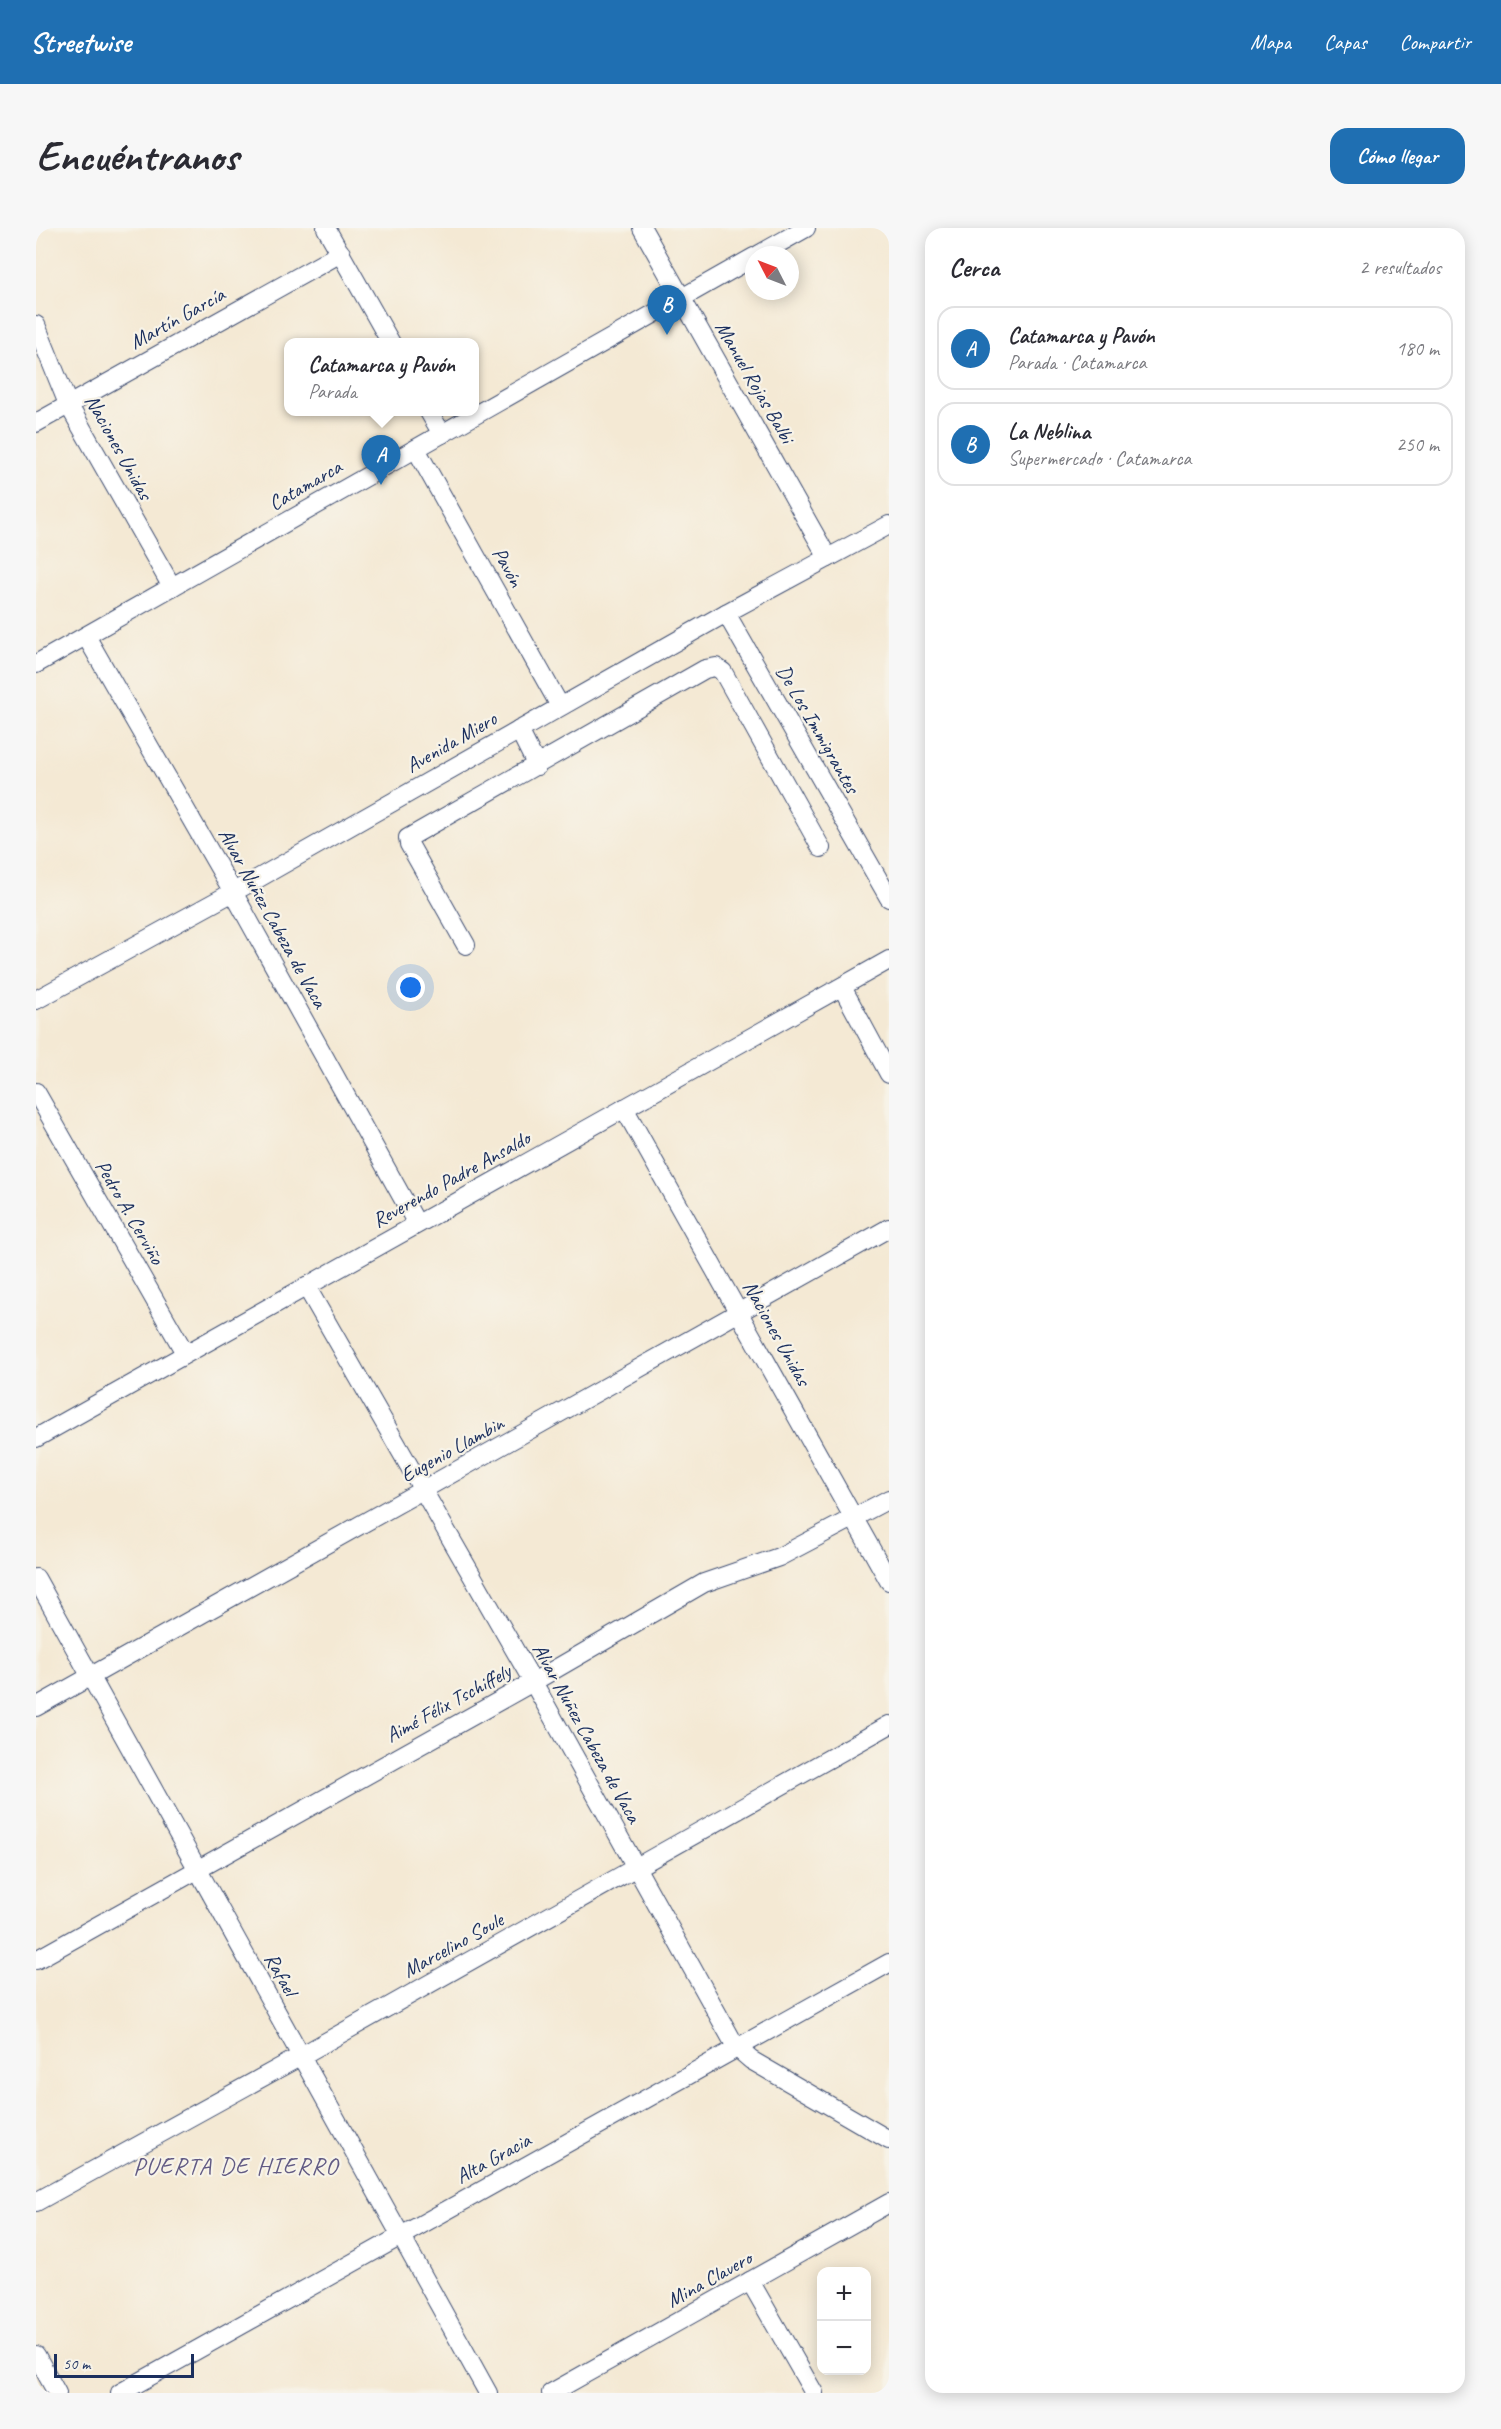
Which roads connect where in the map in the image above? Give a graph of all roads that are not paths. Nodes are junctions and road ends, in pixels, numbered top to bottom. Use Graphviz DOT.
graph roads {
  1 [pos="326,228"];
  2 [pos="642,228"];
  3 [pos="806,228"];
  4 [pos="774,246"];
  5 [pos="341,253"];
  6 [pos="745,262"];
  7 [pos="681,298"];
  8 [pos="36,325"];
  9 [pos="389,338"];
  10 [pos="68,404"];
  11 [pos="479,413"];
  12 [pos="432,416"];
  13 [pos="474,416"];
  14 [pos="36,423"];
  15 [pos="442,434"];
  16 [pos="416,449"];
  17 [pos="889,525"];
  18 [pos="828,558"];
  19 [pos="172,587"];
  20 [pos="726,613"];
  21 [pos="86,636"];
  22 [pos="36,664"];
  23 [pos="560,706"];
  24 [pos="519,730"];
  25 [pos="537,766"];
  26 [pos="821,848"];
  27 [pos="233,892"];
  28 [pos="889,898"];
  29 [pos="466,945"];
  30 [pos="889,960"];
  31 [pos="842,987"];
  32 [pos="36,1000"];
  33 [pos="889,1074"];
  34 [pos="36,1092"];
  35 [pos="624,1108"];
  36 [pos="417,1224"];
  37 [pos="889,1228"];
  38 [pos="306,1286"];
  39 [pos="741,1312"];
  40 [pos="185,1353"];
  41 [pos="36,1438"];
  42 [pos="424,1490"];
  43 [pos="889,1499"];
  44 [pos="855,1519"];
  45 [pos="36,1578"];
  46 [pos="889,1581"];
  47 [pos="91,1676"];
  48 [pos="533,1682"];
  49 [pos="36,1707"];
  50 [pos="889,1725"];
  51 [pos="636,1868"];
  52 [pos="196,1870"];
  53 [pos="36,1960"];
  54 [pos="889,1963"];
  55 [pos="736,2047"];
  56 [pos="301,2056"];
  57 [pos="889,2140"];
  58 [pos="36,2202"];
  59 [pos="889,2203"];
  60 [pos="401,2236"];
  61 [pos="750,2281"];
  62 [pos="36,2355"];
  63 [pos="57,2393"];
  64 [pos="120,2393"];
  65 [pos="488,2393"];
  66 [pos="550,2393"];
  67 [pos="814,2393"];
  1 -- 5 [label="street"];
  2 -- 7 [label="street, Manuel Rojas Balbi"];
  3 -- 4 [label="street"];
  5 -- 9 [label="street"];
  5 -- 10 [label="street, Martín García"];
  6 -- 7 [label="street, Catamarca"];
  7 -- 11 [label="street, Catamarca"];
  7 -- 18 [label="street, Manuel Rojas Balbi"];
  8 -- 10 [label="street, Naciones Unidas"];
  10 -- 14 [label="street, Martín García"];
  10 -- 19 [label="street, Naciones Unidas"];
  12 -- 15 [label="street"];
  13 -- 15 [label="street, Catamarca"];
  15 -- 16 [label="street, Catamarca"];
  16 -- 19 [label="street, Catamarca"];
  16 -- 23 [label="street, Pavón"];
  17 -- 18 [label="street, Avenida Miero"];
  18 -- 20 [label="street, Avenida Miero"];
  19 -- 21 [label="street, Catamarca"];
  20 -- 23 [label="street, Avenida Miero"];
  20 -- 28 [label="street, De Los Immigrantes"];
  21 -- 22 [label="street, Catamarca"];
  21 -- 27 [label="street, Alvar Nuñez Cabeza de Vaca"];
  23 -- 24 [label="street, Avenida Miero"];
  24 -- 25 [label="street"];
  24 -- 27 [label="street, Avenida Miero"];
  25 -- 26 [label="street"];
  25 -- 29 [label="street"];
  27 -- 32 [label="street, Avenida Miero"];
  27 -- 36 [label="street, Alvar Nuñez Cabeza de Vaca"];
  30 -- 31 [label="street, Reverendo Padre Ansaldo"];
  31 -- 33 [label="street"];
  31 -- 35 [label="street, Reverendo Padre Ansaldo"];
  34 -- 40 [label="street, Pedro A. Cerviño"];
  35 -- 36 [label="street, Reverendo Padre Ansaldo"];
  35 -- 39 [label="street, Naciones Unidas"];
  36 -- 38 [label="street, Reverendo Padre Ansaldo"];
  37 -- 39 [label="street, Eugenio Llambin"];
  38 -- 40 [label="street, Reverendo Padre Ansaldo"];
  38 -- 42 [label="street, Alvar Nuñez Cabeza de Vaca"];
  39 -- 42 [label="street, Eugenio Llambin"];
  39 -- 44 [label="street, Naciones Unidas"];
  40 -- 41 [label="street, Reverendo Padre Ansaldo"];
  42 -- 47 [label="street, Eugenio Llambin"];
  42 -- 48 [label="street, Alvar Nuñez Cabeza de Vaca"];
  43 -- 44 [label="street, Aimé Félix Tschiffely"];
  44 -- 46 [label="street, Naciones Unidas"];
  44 -- 48 [label="street, Aimé Félix Tschiffely"];
  45 -- 47 [label="street, Rafael"];
  47 -- 49 [label="street, Eugenio Llambin"];
  47 -- 52 [label="street, Rafael"];
  48 -- 51 [label="street, Alvar Nuñez Cabeza de Vaca"];
  48 -- 52 [label="street, Aimé Félix Tschiffely"];
  50 -- 51 [label="street, Marcelino Soule"];
  51 -- 55 [label="street, Alvar Nuñez Cabeza de Vaca"];
  51 -- 56 [label="street, Marcelino Soule"];
  52 -- 53 [label="street, Aimé Félix Tschiffely"];
  52 -- 56 [label="street, Rafael"];
  54 -- 55 [label="street, Alta Gracia"];
  55 -- 57 [label="street, Alvar Nuñez Cabeza de Vaca"];
  55 -- 60 [label="street, Alta Gracia"];
  56 -- 58 [label="street, Marcelino Soule"];
  56 -- 60 [label="street, Rafael"];
  59 -- 61 [label="street, Mina Clavero"];
  60 -- 64 [label="street, Alta Gracia"];
  60 -- 65 [label="street, Rafael"];
  61 -- 66 [label="street, Mina Clavero"];
  61 -- 67 [label="street"];
  62 -- 63 [label="street"];
}
